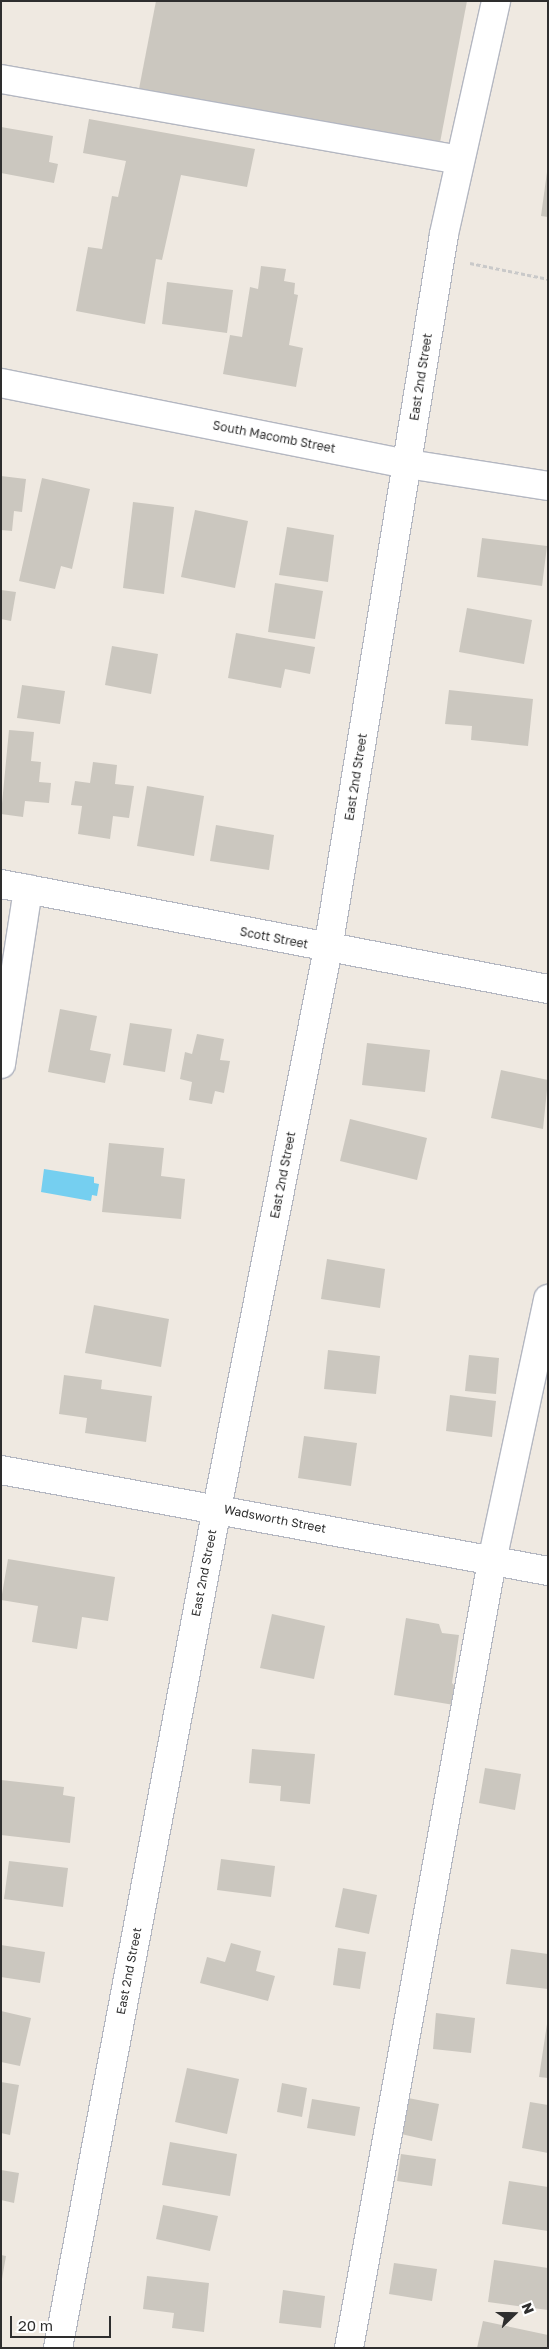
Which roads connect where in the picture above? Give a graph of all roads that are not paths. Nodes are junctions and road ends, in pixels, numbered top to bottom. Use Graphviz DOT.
graph roads {
  1 [pos="496,1"];
  2 [pos="1,79"];
  3 [pos="459,160"];
  4 [pos="1,383"];
  5 [pos="408,464"];
  6 [pos="548,486"];
  7 [pos="1,884"];
  8 [pos="28,889"];
  9 [pos="328,949"];
  10 [pos="548,989"];
  11 [pos="1,1064"];
  12 [pos="548,1299"];
  13 [pos="1,1470"];
  14 [pos="217,1508"];
  15 [pos="492,1561"];
  16 [pos="548,1571"];
  17 [pos="58,2348"];
  18 [pos="349,2348"];
  1 -- 3 [label="street, East 2nd Street"];
  2 -- 3 [label="street"];
  3 -- 5 [label="street, East 2nd Street"];
  4 -- 5 [label="street, South Macomb Street"];
  5 -- 6 [label="street, South Macomb Street"];
  5 -- 9 [label="street, East 2nd Street"];
  7 -- 8 [label="street, Scott Street"];
  8 -- 9 [label="street, Scott Street"];
  8 -- 11 [label="street"];
  9 -- 10 [label="street, Scott Street"];
  9 -- 14 [label="street, East 2nd Street"];
  12 -- 15 [label="street"];
  13 -- 14 [label="street, Wadsworth Street"];
  14 -- 15 [label="street, Wadsworth Street"];
  14 -- 17 [label="street, East 2nd Street"];
  15 -- 16 [label="street, Wadsworth Street"];
  15 -- 18 [label="street"];
}
